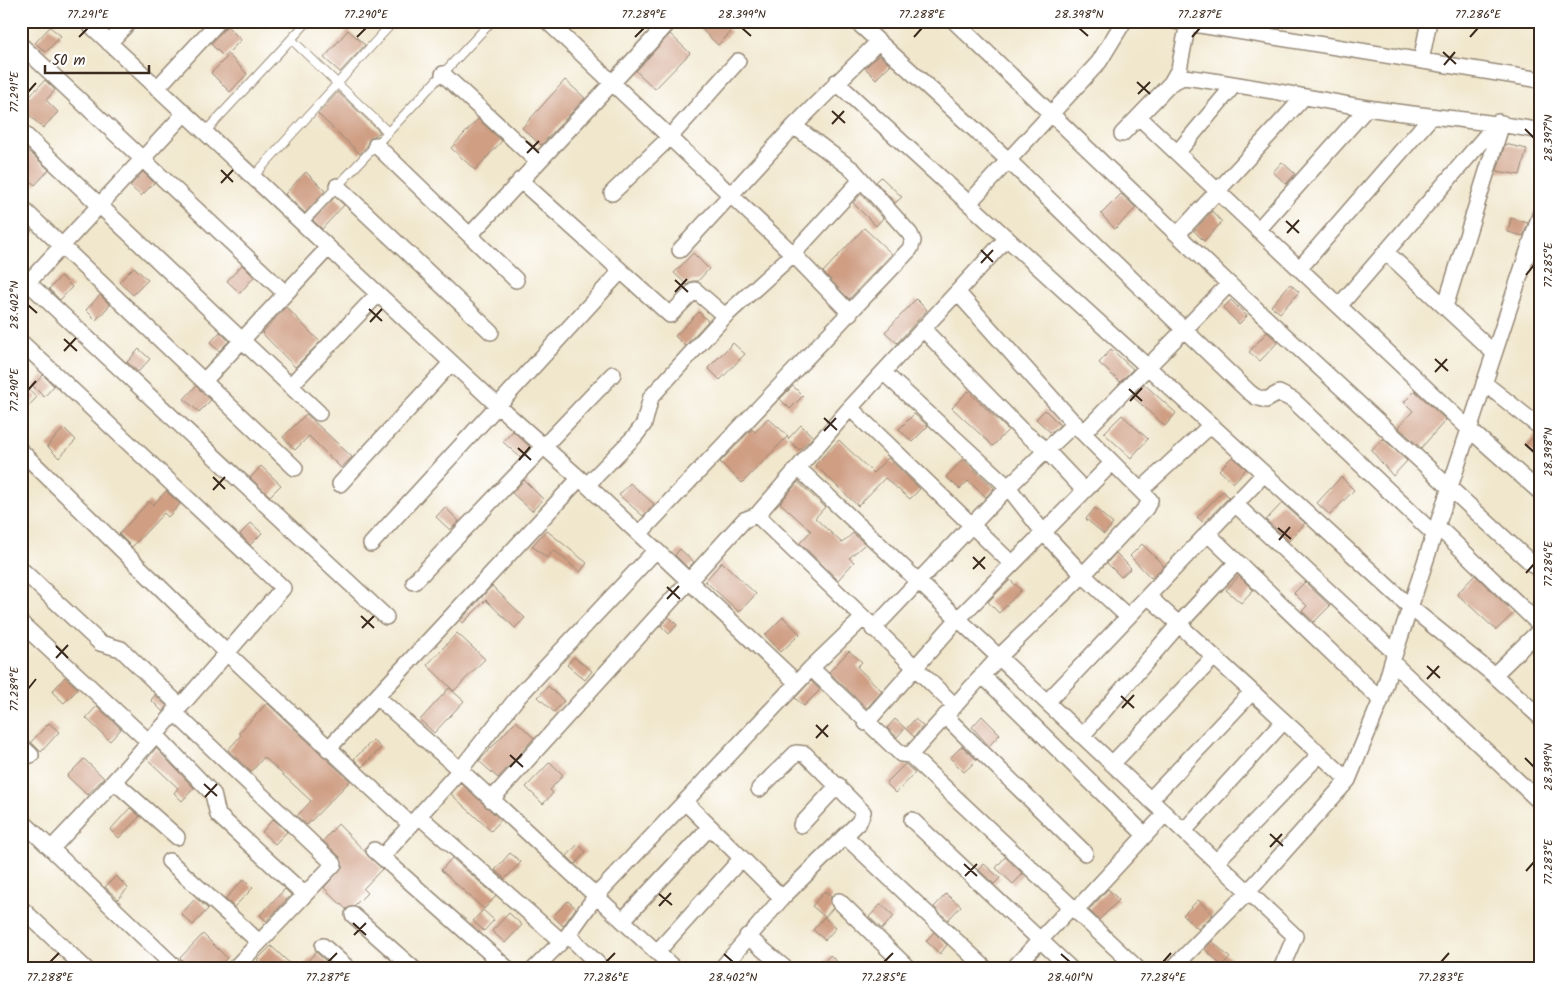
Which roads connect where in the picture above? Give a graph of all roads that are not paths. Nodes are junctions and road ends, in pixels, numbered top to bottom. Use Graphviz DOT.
graph roads {
  1 [pos="86,21"];
  2 [pos="130,21"];
  3 [pos="218,21"];
  4 [pos="308,21"];
  5 [pos="394,21"];
  6 [pos="492,21"];
  7 [pos="548,21"];
  8 [pos="670,21"];
  9 [pos="856,21"];
  10 [pos="954,21"];
  11 [pos="1124,21"];
  12 [pos="1429,21"];
  13 [pos="1182,22"];
  14 [pos="291,39"];
  15 [pos="878,42"];
  16 [pos="109,43"];
  17 [pos="21,45"];
  18 [pos="1421,60"];
  19 [pos="738,61"];
  20 [pos="443,74"];
  21 [pos="1541,80"];
  22 [pos="836,82"];
  23 [pos="612,83"];
  24 [pos="1171,83"];
  25 [pos="337,84"];
  26 [pos="1234,86"];
  27 [pos="157,88"];
  28 [pos="1304,97"];
  29 [pos="1367,108"];
  30 [pos="184,114"];
  31 [pos="1051,116"];
  32 [pos="1431,116"];
  33 [pos="1139,117"];
  34 [pos="1500,123"];
  35 [pos="794,126"];
  36 [pos="1541,130"];
  37 [pos="21,131"];
  38 [pos="205,132"];
  39 [pos="388,132"];
  40 [pos="1122,134"];
  41 [pos="670,137"];
  42 [pos="376,145"];
  43 [pos="1177,153"];
  44 [pos="143,160"];
  45 [pos="1008,160"];
  46 [pos="538,162"];
  47 [pos="253,177"];
  48 [pos="520,180"];
  49 [pos="862,180"];
  50 [pos="338,186"];
  51 [pos="1218,192"];
  52 [pos="612,193"];
  53 [pos="731,195"];
  54 [pos="969,203"];
  55 [pos="100,205"];
  56 [pos="21,207"];
  57 [pos="1540,213"];
  58 [pos="303,223"];
  59 [pos="1258,230"];
  60 [pos="1178,234"];
  61 [pos="470,235"];
  62 [pos="1008,238"];
  63 [pos="62,245"];
  64 [pos="328,248"];
  65 [pos="680,250"];
  66 [pos="1386,252"];
  67 [pos="793,254"];
  68 [pos="1300,269"];
  69 [pos="620,272"];
  70 [pos="516,280"];
  71 [pos="23,283"];
  72 [pos="1229,284"];
  73 [pos="285,293"];
  74 [pos="958,293"];
  75 [pos="378,294"];
  76 [pos="1339,306"];
  77 [pos="1445,307"];
  78 [pos="850,312"];
  79 [pos="725,316"];
  80 [pos="1184,329"];
  81 [pos="924,330"];
  82 [pos="491,332"];
  83 [pos="243,339"];
  84 [pos="21,342"];
  85 [pos="1494,353"];
  86 [pos="451,363"];
  87 [pos="1148,367"];
  88 [pos="884,372"];
  89 [pos="613,374"];
  90 [pos="204,381"];
  91 [pos="1484,383"];
  92 [pos="291,386"];
  93 [pos="497,405"];
  94 [pos="850,408"];
  95 [pos="319,413"];
  96 [pos="1211,425"];
  97 [pos="1079,428"];
  98 [pos="1541,428"];
  99 [pos="1469,429"];
  100 [pos="544,446"];
  101 [pos="1044,449"];
  102 [pos="21,451"];
  103 [pos="1112,463"];
  104 [pos="295,468"];
  105 [pos="798,468"];
  106 [pos="1264,474"];
  107 [pos="583,482"];
  108 [pos="340,484"];
  109 [pos="1008,487"];
  110 [pos="1449,488"];
  111 [pos="1083,489"];
  112 [pos="1141,490"];
  113 [pos="1541,493"];
  114 [pos="1235,504"];
  115 [pos="756,516"];
  116 [pos="972,524"];
  117 [pos="1435,530"];
  118 [pos="1043,532"];
  119 [pos="639,534"];
  120 [pos="1207,534"];
  121 [pos="371,544"];
  122 [pos="656,550"];
  123 [pos="1237,562"];
  124 [pos="1011,563"];
  125 [pos="21,569"];
  126 [pos="1541,572"];
  127 [pos="1083,575"];
  128 [pos="917,580"];
  129 [pos="686,581"];
  130 [pos="414,582"];
  131 [pos="1148,596"];
  132 [pos="1410,607"];
  133 [pos="1128,616"];
  134 [pos="386,617"];
  135 [pos="958,618"];
  136 [pos="21,623"];
  137 [pos="868,624"];
  138 [pos="1179,624"];
  139 [pos="1541,627"];
  140 [pos="227,653"];
  141 [pos="998,657"];
  142 [pos="1214,657"];
  143 [pos="1393,658"];
  144 [pos="914,667"];
  145 [pos="811,668"];
  146 [pos="982,675"];
  147 [pos="1494,675"];
  148 [pos="797,683"];
  149 [pos="1252,692"];
  150 [pos="376,697"];
  151 [pos="1382,700"];
  152 [pos="1046,702"];
  153 [pos="177,709"];
  154 [pos="950,711"];
  155 [pos="1541,718"];
  156 [pos="1284,721"];
  157 [pos="866,723"];
  158 [pos="1082,736"];
  159 [pos="151,738"];
  160 [pos="328,748"];
  161 [pos="1320,754"];
  162 [pos="910,755"];
  163 [pos="1112,764"];
  164 [pos="460,770"];
  165 [pos="1348,780"];
  166 [pos="116,782"];
  167 [pos="838,785"];
  168 [pos="759,789"];
  169 [pos="491,800"];
  170 [pos="1150,800"];
  171 [pos="684,802"];
  172 [pos="1541,803"];
  173 [pos="1165,814"];
  174 [pos="21,820"];
  175 [pos="415,820"];
  176 [pos="912,820"];
  177 [pos="801,825"];
  178 [pos="709,828"];
  179 [pos="1184,832"];
  180 [pos="1145,835"];
  181 [pos="845,836"];
  182 [pos="177,837"];
  183 [pos="52,848"];
  184 [pos="1085,853"];
  185 [pos="741,859"];
  186 [pos="169,861"];
  187 [pos="1216,862"];
  188 [pos="1248,892"];
  189 [pos="304,894"];
  190 [pos="595,897"];
  191 [pos="782,898"];
  192 [pos="839,901"];
  193 [pos="21,908"];
  194 [pos="1074,908"];
  195 [pos="353,915"];
  196 [pos="622,920"];
  197 [pos="747,936"];
  198 [pos="565,938"];
  199 [pos="1040,940"];
  200 [pos="259,942"];
  201 [pos="323,946"];
  202 [pos="657,952"];
  203 [pos="236,968"];
  204 [pos="536,968"];
  205 [pos="86,969"];
  206 [pos="177,969"];
  207 [pos="349,969"];
  208 [pos="414,969"];
  209 [pos="508,969"];
  210 [pos="603,969"];
  211 [pos="675,969"];
  212 [pos="721,969"];
  213 [pos="786,969"];
  214 [pos="909,969"];
  215 [pos="986,969"];
  216 [pos="1013,969"];
  217 [pos="1071,969"];
  218 [pos="1138,969"];
  219 [pos="1172,969"];
  220 [pos="1282,969"];
  1 -- 16 [label="street"];
  2 -- 16 [label="street"];
  3 -- 27 [label="street"];
  4 -- 14 [label="lane"];
  5 -- 25 [label="lane"];
  6 -- 20 [label="lane"];
  7 -- 23 [label="street"];
  8 -- 23 [label="street"];
  9 -- 15 [label="street"];
  10 -- 31 [label="street"];
  11 -- 31 [label="street"];
  12 -- 18 [label="street"];
  13 -- 18 [label="street"];
  13 -- 24 [label="street"];
  14 -- 25 [label="lane"];
  14 -- 38 [label="lane"];
  15 -- 22 [label="street"];
  15 -- 45 [label="street"];
  16 -- 27 [label="street"];
  17 -- 44 [label="street"];
  18 -- 21 [label="street"];
  19 -- 41 [label="street"];
  20 -- 39 [label="lane"];
  20 -- 46 [label="street"];
  22 -- 35 [label="street"];
  22 -- 54 [label="street"];
  23 -- 41 [label="street"];
  23 -- 46 [label="street"];
  24 -- 26 [label="street"];
  24 -- 33 [label="street"];
  25 -- 39 [label="lane"];
  25 -- 47 [label="lane"];
  26 -- 28 [label="street"];
  26 -- 43 [label="street"];
  27 -- 30 [label="street"];
  28 -- 29 [label="street"];
  28 -- 51 [label="street"];
  29 -- 32 [label="street"];
  29 -- 59 [label="street"];
  30 -- 38 [label="street"];
  30 -- 44 [label="street"];
  31 -- 45 [label="street"];
  31 -- 60 [label="street"];
  32 -- 34 [label="street"];
  32 -- 68 [label="street"];
  33 -- 40 [label="street"];
  33 -- 43 [label="street"];
  34 -- 36 [label="street"];
  34 -- 66 [label="street"];
  34 -- 77 [label="street"];
  35 -- 49 [label="street"];
  35 -- 53 [label="street"];
  37 -- 55 [label="street"];
  38 -- 47 [label="street"];
  39 -- 42 [label="lane"];
  41 -- 52 [label="street"];
  41 -- 53 [label="street"];
  42 -- 50 [label="lane"];
  42 -- 61 [label="street"];
  43 -- 51 [label="street"];
  44 -- 55 [label="street"];
  44 -- 73 [label="street"];
  45 -- 54 [label="street"];
  45 -- 80 [label="street"];
  46 -- 48 [label="street"];
  47 -- 58 [label="street"];
  48 -- 61 [label="street"];
  48 -- 69 [label="street"];
  49 -- 67 [label="street"];
  49 -- 78 [label="street"];
  50 -- 58 [label="lane"];
  50 -- 82 [label="street"];
  51 -- 59 [label="street"];
  51 -- 60 [label="street"];
  53 -- 65 [label="street"];
  53 -- 67 [label="street"];
  54 -- 62 [label="street"];
  55 -- 63 [label="street"];
  55 -- 83 [label="street"];
  56 -- 63 [label="street"];
  57 -- 85 [label="street"];
  58 -- 64 [label="street"];
  59 -- 68 [label="street"];
  60 -- 72 [label="street"];
  61 -- 70 [label="street"];
  62 -- 74 [label="street"];
  62 -- 87 [label="street"];
  63 -- 71 [label="street"];
  63 -- 90 [label="street"];
  64 -- 73 [label="street"];
  64 -- 75 [label="street"];
  66 -- 76 [label="street"];
  66 -- 77 [label="street"];
  67 -- 78 [label="street"];
  67 -- 79 [label="street"];
  68 -- 76 [label="street"];
  69 -- 79 [label="street"];
  69 -- 93 [label="street"];
  71 -- 134 [label="street"];
  72 -- 80 [label="street"];
  72 -- 110 [label="street"];
  73 -- 83 [label="street"];
  74 -- 81 [label="street"];
  74 -- 97 [label="street"];
  75 -- 86 [label="street"];
  75 -- 92 [label="street"];
  76 -- 99 [label="street"];
  77 -- 85 [label="street"];
  78 -- 119 [label="street"];
  79 -- 107 [label="street"];
  80 -- 87 [label="street"];
  80 -- 117 [label="street"];
  81 -- 88 [label="street"];
  81 -- 101 [label="street"];
  83 -- 90 [label="street"];
  83 -- 92 [label="street"];
  84 -- 140 [label="street"];
  85 -- 91 [label="street"];
  86 -- 93 [label="street"];
  86 -- 108 [label="street"];
  87 -- 96 [label="street"];
  87 -- 97 [label="street"];
  88 -- 94 [label="street"];
  88 -- 109 [label="street"];
  89 -- 100 [label="street"];
  90 -- 104 [label="street"];
  91 -- 98 [label="street"];
  91 -- 99 [label="street"];
  92 -- 95 [label="street"];
  93 -- 100 [label="street"];
  93 -- 121 [label="street"];
  94 -- 105 [label="street"];
  94 -- 116 [label="street"];
  96 -- 106 [label="street"];
  96 -- 112 [label="street"];
  97 -- 101 [label="street"];
  97 -- 103 [label="street"];
  99 -- 110 [label="street"];
  99 -- 113 [label="street"];
  100 -- 107 [label="street"];
  100 -- 130 [label="street"];
  101 -- 109 [label="street"];
  101 -- 111 [label="street"];
  102 -- 140 [label="street"];
  103 -- 111 [label="street"];
  103 -- 112 [label="street"];
  105 -- 115 [label="street"];
  105 -- 128 [label="street"];
  106 -- 114 [label="street"];
  106 -- 132 [label="street"];
  107 -- 119 [label="street"];
  107 -- 150 [label="street"];
  109 -- 116 [label="street"];
  109 -- 118 [label="street"];
  110 -- 117 [label="street"];
  110 -- 126 [label="street"];
  111 -- 118 [label="street"];
  112 -- 127 [label="street"];
  114 -- 120 [label="street"];
  114 -- 143 [label="street"];
  115 -- 129 [label="street"];
  115 -- 137 [label="street"];
  116 -- 124 [label="street"];
  116 -- 128 [label="street"];
  117 -- 132 [label="street"];
  117 -- 139 [label="street"];
  118 -- 124 [label="street"];
  118 -- 127 [label="street"];
  119 -- 122 [label="street"];
  120 -- 123 [label="street"];
  120 -- 131 [label="street"];
  122 -- 129 [label="street"];
  122 -- 164 [label="street"];
  123 -- 138 [label="street"];
  123 -- 151 [label="street"];
  124 -- 135 [label="street"];
  125 -- 153 [label="street"];
  127 -- 133 [label="street"];
  127 -- 141 [label="street"];
  128 -- 135 [label="street"];
  128 -- 137 [label="street"];
  129 -- 148 [label="street"];
  129 -- 169 [label="street"];
  131 -- 133 [label="street"];
  131 -- 138 [label="street"];
  132 -- 143 [label="street"];
  132 -- 147 [label="street"];
  133 -- 152 [label="street"];
  135 -- 141 [label="street"];
  135 -- 144 [label="street"];
  136 -- 159 [label="street"];
  137 -- 144 [label="street"];
  137 -- 145 [label="street"];
  138 -- 142 [label="street"];
  138 -- 158 [label="street"];
  139 -- 147 [label="street"];
  140 -- 153 [label="street"];
  140 -- 160 [label="street"];
  141 -- 146 [label="street"];
  141 -- 152 [label="street"];
  142 -- 149 [label="street"];
  142 -- 163 [label="street"];
  143 -- 151 [label="street"];
  143 -- 172 [label="street"];
  144 -- 154 [label="street"];
  144 -- 157 [label="street"];
  145 -- 148 [label="street"];
  145 -- 157 [label="street"];
  146 -- 154 [label="street"];
  146 -- 180 [label="street"];
  147 -- 155 [label="street"];
  148 -- 171 [label="street"];
  149 -- 156 [label="street"];
  149 -- 170 [label="street"];
  150 -- 160 [label="street"];
  150 -- 164 [label="street"];
  151 -- 165 [label="street"];
  152 -- 158 [label="street"];
  153 -- 159 [label="street"];
  153 -- 189 [label="street"];
  154 -- 162 [label="street"];
  154 -- 184 [label="street"];
  156 -- 161 [label="street"];
  156 -- 179 [label="street"];
  157 -- 162 [label="street"];
  158 -- 163 [label="street"];
  159 -- 166 [label="street"];
  159 -- 189 [label="street"];
  160 -- 175 [label="street"];
  161 -- 165 [label="street"];
  161 -- 187 [label="street"];
  162 -- 194 [label="street"];
  163 -- 170 [label="street"];
  164 -- 169 [label="street"];
  164 -- 175 [label="street"];
  165 -- 188 [label="street"];
  166 -- 182 [label="street"];
  166 -- 183 [label="street"];
  167 -- 168 [label="street"];
  167 -- 177 [label="street"];
  167 -- 181 [label="street"];
  169 -- 190 [label="street"];
  170 -- 173 [label="street"];
  171 -- 178 [label="street"];
  171 -- 190 [label="street"];
  173 -- 179 [label="street"];
  173 -- 180 [label="street"];
  174 -- 183 [label="street"];
  175 -- 198 [label="street"];
  175 -- 209 [label="street"];
  176 -- 199 [label="street"];
  178 -- 185 [label="street"];
  178 -- 196 [label="street"];
  179 -- 187 [label="street"];
  180 -- 194 [label="street"];
  181 -- 191 [label="street"];
  181 -- 215 [label="street"];
  183 -- 206 [label="street"];
  185 -- 191 [label="street"];
  185 -- 202 [label="street"];
  186 -- 200 [label="street"];
  187 -- 188 [label="street"];
  188 -- 219 [label="street"];
  188 -- 220 [label="street"];
  189 -- 200 [label="street"];
  190 -- 196 [label="street"];
  190 -- 198 [label="street"];
  191 -- 197 [label="street"];
  192 -- 214 [label="street"];
  193 -- 205 [label="street"];
  194 -- 199 [label="street"];
  194 -- 218 [label="street"];
  195 -- 208 [label="street"];
  196 -- 202 [label="street"];
  197 -- 212 [label="street"];
  197 -- 213 [label="street"];
  198 -- 204 [label="street"];
  198 -- 210 [label="street"];
  199 -- 216 [label="street"];
  199 -- 217 [label="street"];
  200 -- 203 [label="street"];
  201 -- 207 [label="street"];
  202 -- 211 [label="street"];
}
